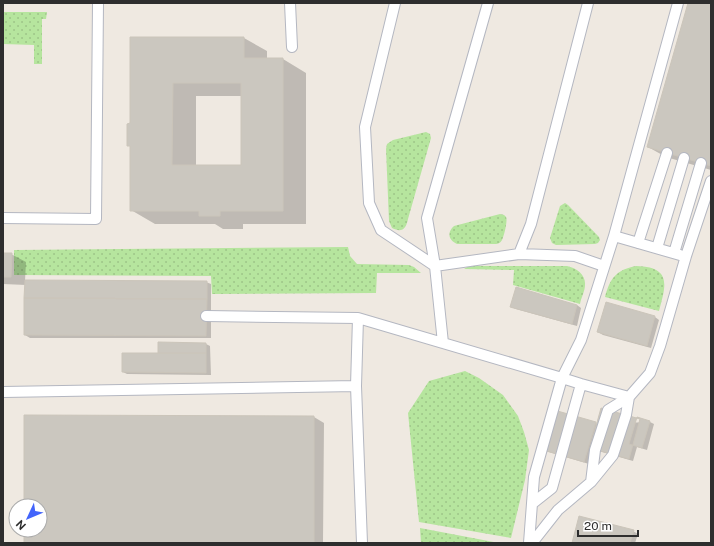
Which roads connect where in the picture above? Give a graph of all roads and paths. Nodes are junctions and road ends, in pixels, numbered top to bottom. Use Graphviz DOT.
graph roads {
  1 [pos="98,3"];
  2 [pos="290,3"];
  3 [pos="396,3"];
  4 [pos="488,3"];
  5 [pos="588,3"];
  6 [pos="678,3"];
  7 [pos="292,48"];
  8 [pos="667,153"];
  9 [pos="684,158"];
  10 [pos="701,163"];
  11 [pos="711,181"];
  12 [pos="3,218"];
  13 [pos="614,236"];
  14 [pos="638,243"];
  15 [pos="657,248"];
  16 [pos="674,253"];
  17 [pos="519,254"];
  18 [pos="686,256"];
  19 [pos="435,266"];
  20 [pos="604,266"];
  21 [pos="206,316"];
  22 [pos="358,318"];
  23 [pos="443,343"];
  24 [pos="562,378"];
  25 [pos="581,384"];
  26 [pos="356,386"];
  27 [pos="3,392"];
  28 [pos="629,397"];
  29 [pos="591,482"];
  30 [pos="533,503"];
  31 [pos="362,543"];
  32 [pos="529,543"];
  33 [pos="532,543"];
  1 -- 12 [label="lane"];
  2 -- 7 [label="lane"];
  3 -- 19 [label="lane"];
  4 -- 19 [label="lane"];
  5 -- 17 [label="lane"];
  6 -- 13 [label="lane"];
  8 -- 14 [label="lane"];
  9 -- 15 [label="lane"];
  10 -- 16 [label="lane"];
  11 -- 18 [label="lane"];
  13 -- 14 [label="lane"];
  13 -- 20 [label="lane"];
  14 -- 15 [label="lane"];
  15 -- 16 [label="lane"];
  16 -- 18 [label="lane"];
  17 -- 19 [label="lane"];
  17 -- 20 [label="lane"];
  18 -- 28 [label="lane"];
  19 -- 23 [label="lane"];
  20 -- 24 [label="lane"];
  21 -- 22 [label="lane"];
  22 -- 23 [label="lane"];
  22 -- 26 [label="lane"];
  23 -- 24 [label="lane"];
  24 -- 25 [label="lane"];
  24 -- 30 [label="lane"];
  25 -- 28 [label="lane"];
  25 -- 30 [label="lane"];
  26 -- 27 [label="lane"];
  26 -- 31 [label="lane"];
  28 -- 29 [label="lane"];
  28 -- 29 [label="lane"];
  29 -- 33 [label="lane"];
  30 -- 32 [label="lane"];
}
